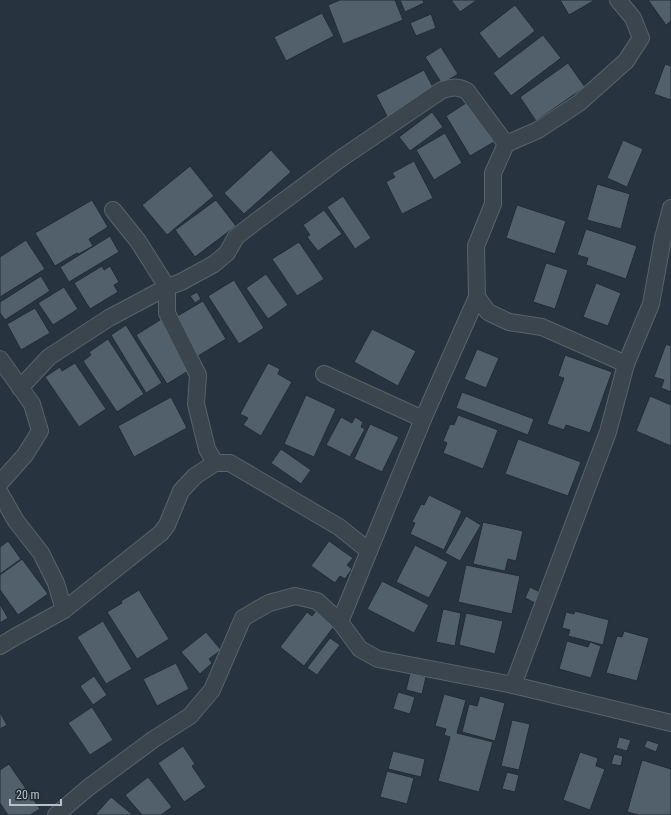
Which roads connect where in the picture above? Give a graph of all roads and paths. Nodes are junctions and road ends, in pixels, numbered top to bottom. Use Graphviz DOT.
graph roads {
  1 [pos="618,0"];
  2 [pos="506,144"];
  3 [pos="671,208"];
  4 [pos="113,210"];
  5 [pos="667,239"];
  6 [pos="167,287"];
  7 [pos="477,297"];
  8 [pos="0,359"];
  9 [pos="626,364"];
  10 [pos="324,374"];
  11 [pos="20,388"];
  12 [pos="423,419"];
  13 [pos="215,463"];
  14 [pos="0,483"];
  15 [pos="0,493"];
  16 [pos="370,551"];
  17 [pos="64,610"];
  18 [pos="340,622"];
  19 [pos="0,646"];
  20 [pos="513,685"];
  21 [pos="671,723"];
  22 [pos="56,815"];
  1 -- 2 [label="street"];
  2 -- 6 [label="street"];
  2 -- 7 [label="street"];
  3 -- 5 [label="street"];
  4 -- 6 [label="street"];
  5 -- 9 [label="street"];
  6 -- 11 [label="street"];
  6 -- 13 [label="street"];
  7 -- 9 [label="street"];
  7 -- 12 [label="street"];
  8 -- 11 [label="street"];
  9 -- 20 [label="street"];
  10 -- 12 [label="street"];
  11 -- 14 [label="street"];
  12 -- 16 [label="street"];
  13 -- 16 [label="street"];
  13 -- 17 [label="street"];
  15 -- 17 [label="street"];
  16 -- 18 [label="street"];
  17 -- 19 [label="street"];
  18 -- 20 [label="street"];
  18 -- 22 [label="street"];
  20 -- 21 [label="street"];
}
